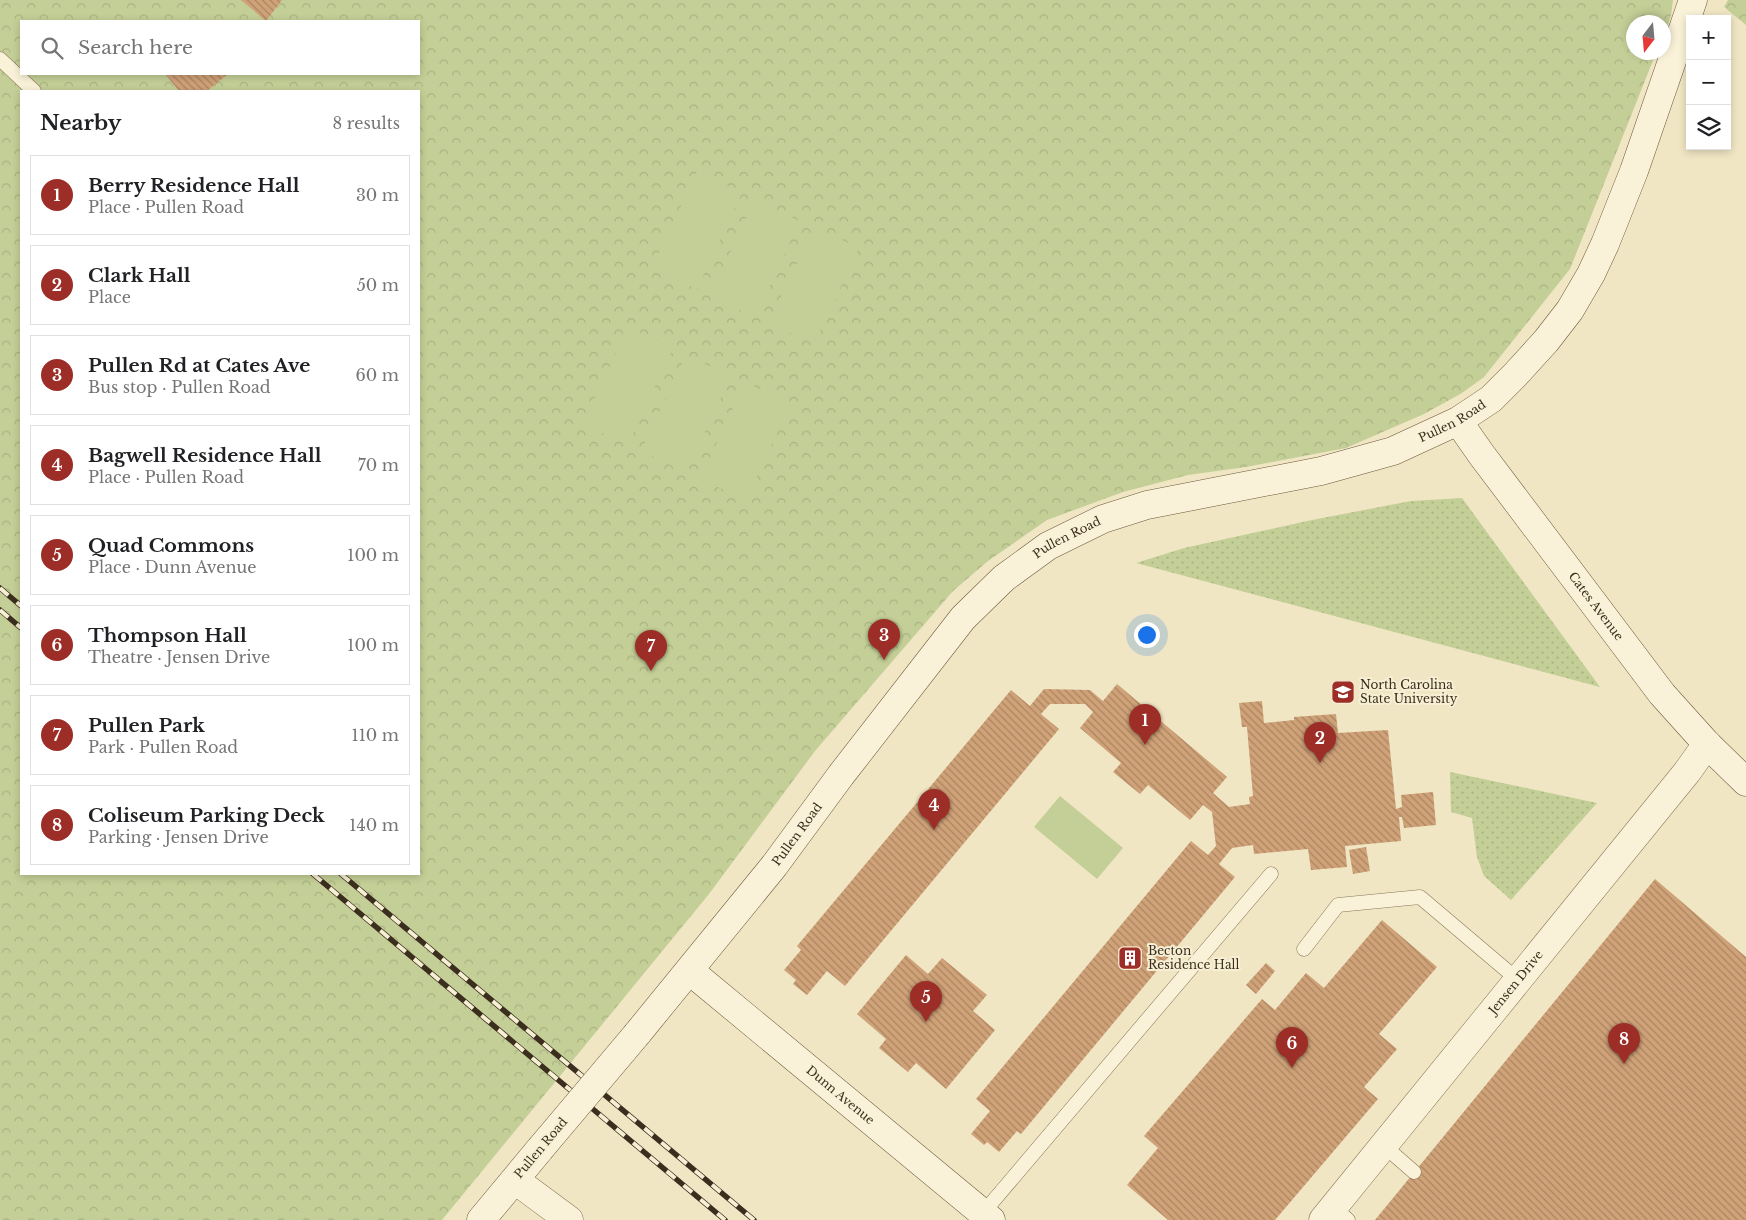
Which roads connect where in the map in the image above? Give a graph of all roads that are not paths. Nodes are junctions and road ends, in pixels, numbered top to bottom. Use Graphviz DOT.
graph roads {
  1 [pos="1693,0"];
  2 [pos="0,59"];
  3 [pos="33,90"];
  4 [pos="1458,421"];
  5 [pos="1707,744"];
  6 [pos="1746,782"];
  7 [pos="1271,874"];
  8 [pos="1304,949"];
  9 [pos="690,971"];
  10 [pos="1518,980"];
  11 [pos="1383,1145"];
  12 [pos="1414,1172"];
  13 [pos="515,1180"];
  14 [pos="987,1216"];
  15 [pos="1334,1216"];
  16 [pos="481,1220"];
  17 [pos="569,1220"];
  1 -- 4 [label="main road, Pullen Road"];
  2 -- 3 [label="lane"];
  4 -- 5 [label="main road, Cates Avenue"];
  4 -- 9 [label="main road, Pullen Road"];
  5 -- 6 [label="main road, Cates Avenue"];
  5 -- 10 [label="main road, Jensen Drive"];
  7 -- 14 [label="lane"];
  8 -- 10 [label="lane"];
  9 -- 13 [label="main road, Pullen Road, bridge"];
  9 -- 14 [label="main road, Dunn Avenue"];
  10 -- 11 [label="main road, Jensen Drive"];
  11 -- 12 [label="lane"];
  11 -- 15 [label="main road, Jensen Drive"];
  13 -- 16 [label="main road, Pullen Road"];
  13 -- 17 [label="main road"];
}
